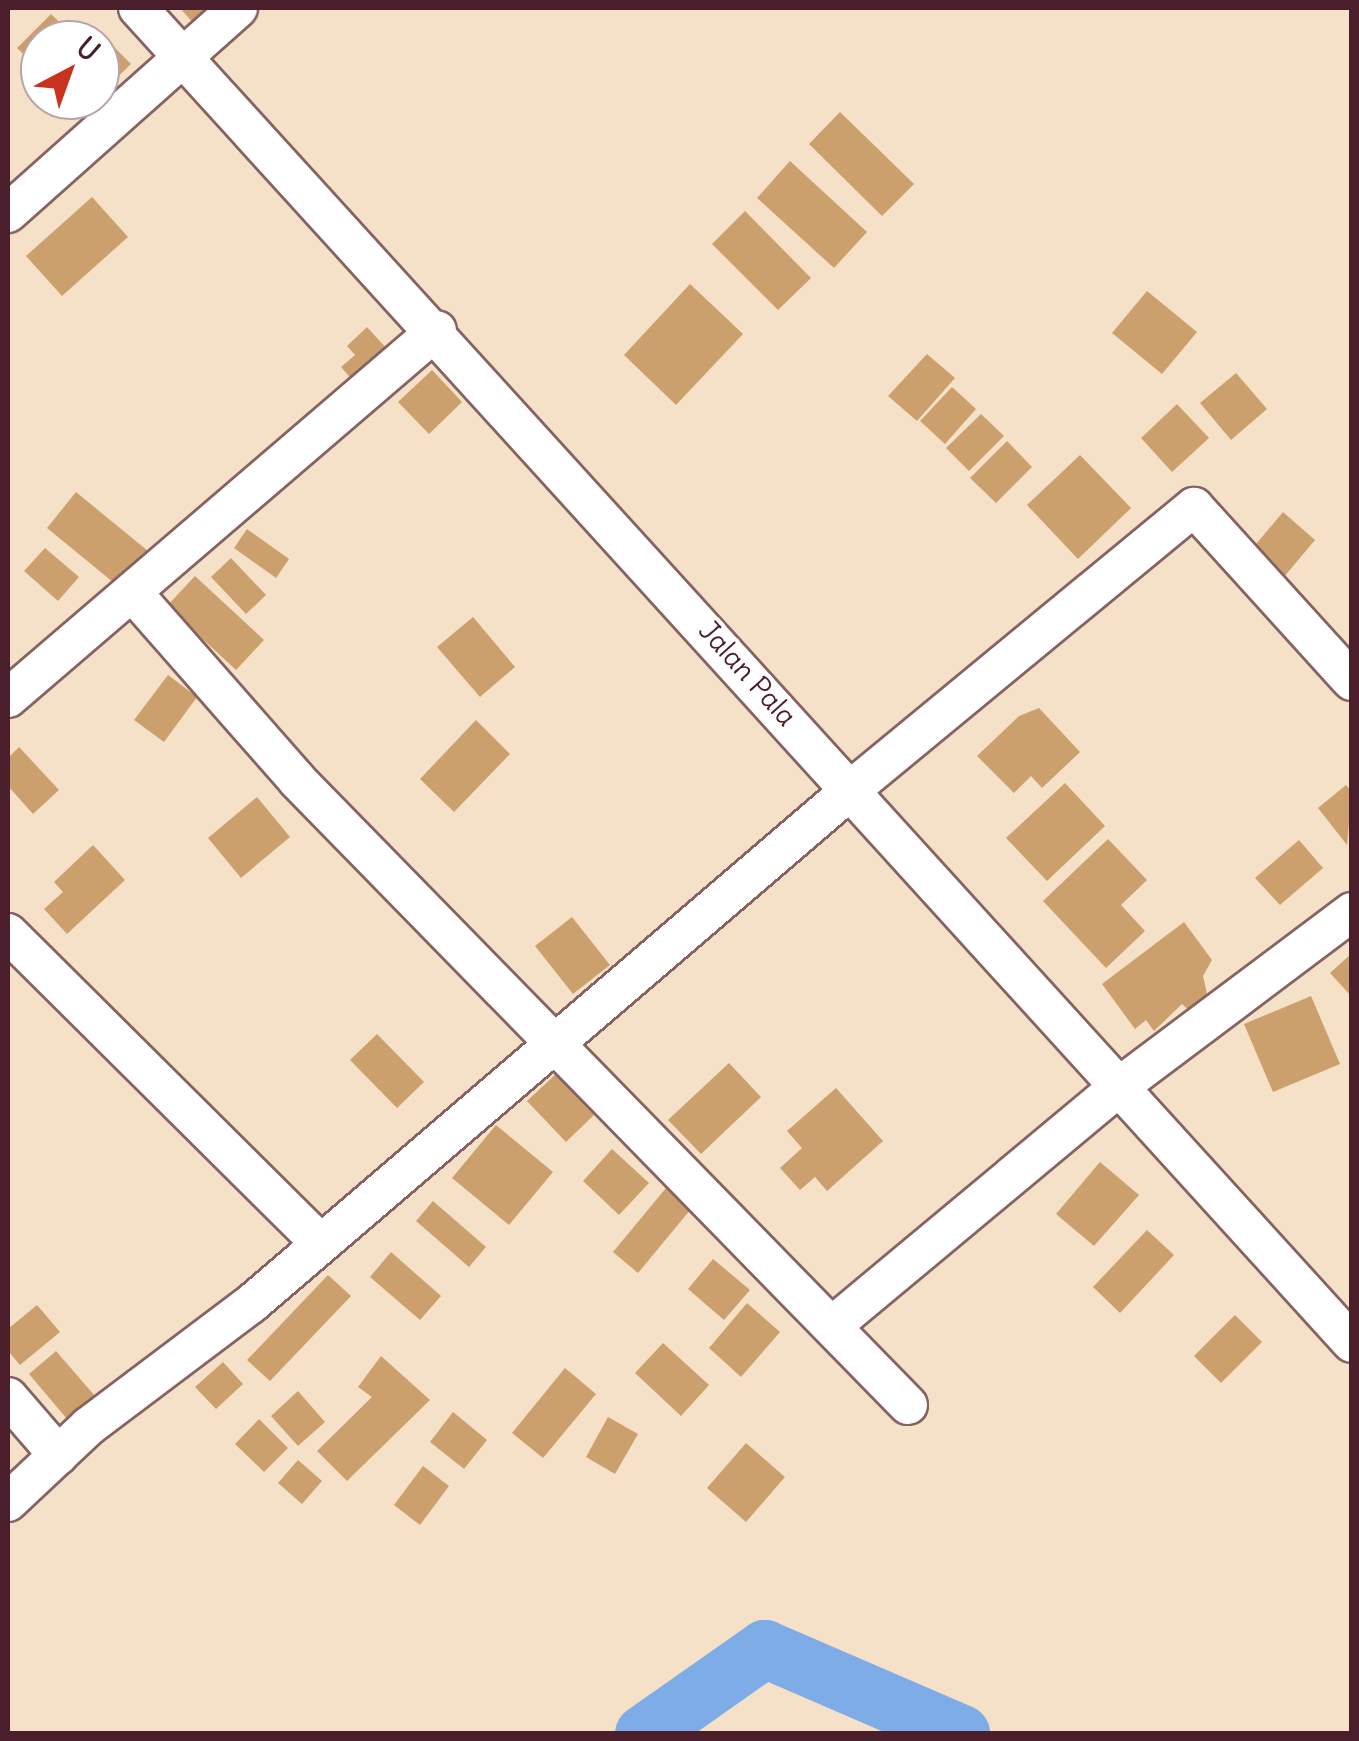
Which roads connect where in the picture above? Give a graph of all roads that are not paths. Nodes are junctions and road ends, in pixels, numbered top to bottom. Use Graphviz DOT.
graph roads {
  1 [pos="138,8"];
  2 [pos="238,8"];
  3 [pos="182,56"];
  4 [pos="8,213"];
  5 [pos="437,330"];
  6 [pos="133,594"];
  7 [pos="1352,681"];
  8 [pos="8,698"];
  9 [pos="853,788"];
  10 [pos="1352,912"];
  11 [pos="8,933"];
  12 [pos="553,1042"];
  13 [pos="1120,1086"];
  14 [pos="318,1241"];
  15 [pos="832,1326"];
  16 [pos="1352,1343"];
  17 [pos="8,1397"];
  18 [pos="908,1405"];
  19 [pos="58,1455"];
  20 [pos="8,1502"];
  1 -- 3 [label="street, Jalan Pala"];
  2 -- 3 [label="street"];
  3 -- 4 [label="street"];
  3 -- 5 [label="street, Jalan Pala"];
  5 -- 6 [label="street"];
  5 -- 9 [label="street, Jalan Pala"];
  6 -- 8 [label="street"];
  6 -- 12 [label="street"];
  7 -- 9 [label="street"];
  9 -- 12 [label="street"];
  9 -- 13 [label="street, Jalan Pala"];
  10 -- 13 [label="street"];
  11 -- 14 [label="street"];
  12 -- 14 [label="street"];
  12 -- 15 [label="street"];
  13 -- 15 [label="street"];
  13 -- 16 [label="street, Jalan Pala"];
  14 -- 19 [label="street"];
  15 -- 18 [label="street"];
  17 -- 19 [label="street"];
  19 -- 20 [label="street"];
}
